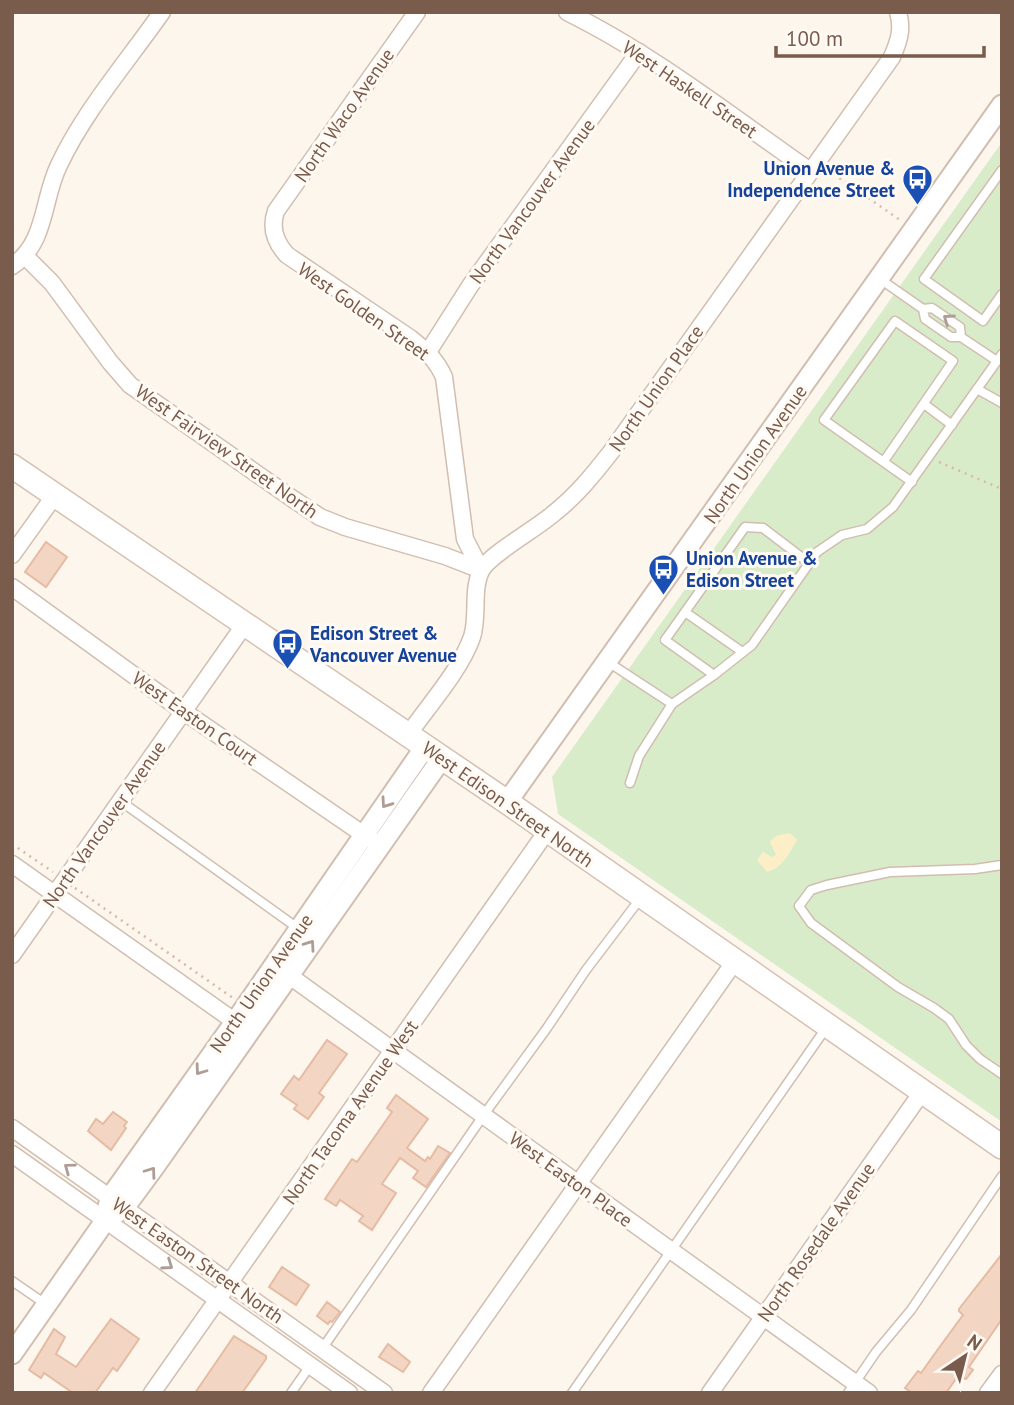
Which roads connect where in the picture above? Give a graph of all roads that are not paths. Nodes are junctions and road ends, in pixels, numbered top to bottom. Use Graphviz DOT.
graph roads {
  1 [pos="162,12"];
  2 [pos="417,12"];
  3 [pos="567,12"];
  4 [pos="900,19"];
  5 [pos="639,52"];
  6 [pos="1002,105"];
  7 [pos="813,167"];
  8 [pos="1002,170"];
  9 [pos="273,218"];
  10 [pos="18,261"];
  11 [pos="880,278"];
  12 [pos="1002,294"];
  13 [pos="923,309"];
  14 [pos="961,337"];
  15 [pos="428,352"];
  16 [pos="999,357"];
  17 [pos="977,389"];
  18 [pos="1002,403"];
  19 [pos="924,404"];
  20 [pos="952,425"];
  21 [pos="884,461"];
  22 [pos="12,466"];
  23 [pos="912,482"];
  24 [pos="55,495"];
  25 [pos="12,555"];
  26 [pos="809,563"];
  27 [pos="481,570"];
  28 [pos="12,587"];
  29 [pos="685,612"];
  30 [pos="245,624"];
  31 [pos="741,652"];
  32 [pos="608,662"];
  33 [pos="714,675"];
  34 [pos="672,704"];
  35 [pos="183,711"];
  36 [pos="425,747"];
  37 [pos="630,783"];
  38 [pos="119,800"];
  39 [pos="507,803"];
  40 [pos="547,831"];
  41 [pos="363,834"];
  42 [pos="380,847"];
  43 [pos="12,864"];
  44 [pos="1002,865"];
  45 [pos="60,887"];
  46 [pos="642,896"];
  47 [pos="299,929"];
  48 [pos="12,955"];
  49 [pos="735,961"];
  50 [pos="281,971"];
  51 [pos="241,1019"];
  52 [pos="828,1026"];
  53 [pos="392,1051"];
  54 [pos="1002,1074"];
  55 [pos="922,1092"];
  56 [pos="483,1116"];
  57 [pos="12,1128"];
  58 [pos="1002,1147"];
  59 [pos="12,1154"];
  60 [pos="1002,1176"];
  61 [pos="578,1184"];
  62 [pos="117,1203"];
  63 [pos="105,1221"];
  64 [pos="670,1251"];
  65 [pos="12,1281"];
  66 [pos="230,1281"];
  67 [pos="217,1300"];
  68 [pos="47,1306"];
  69 [pos="763,1318"];
  70 [pos="322,1349"];
  71 [pos="12,1354"];
  72 [pos="310,1366"];
  73 [pos="1002,1374"];
  74 [pos="851,1388"];
  75 [pos="152,1393"];
  76 [pos="291,1393"];
  77 [pos="349,1393"];
  78 [pos="384,1393"];
  79 [pos="431,1393"];
  80 [pos="572,1393"];
  81 [pos="710,1393"];
  82 [pos="869,1393"];
  83 [pos="988,1393"];
  1 -- 10 [label="street"];
  2 -- 9 [label="street, North Waco Avenue"];
  3 -- 5 [label="street, West Haskell Street"];
  4 -- 7 [label="street, North Union Place"];
  5 -- 7 [label="street, West Haskell Street"];
  5 -- 15 [label="street, North Vancouver Avenue"];
  6 -- 11 [label="street, North Union Avenue"];
  7 -- 27 [label="street, North Union Place"];
  8 -- 12 [label="lane"];
  9 -- 15 [label="street, West Golden Street"];
  10 -- 27 [label="street, West Fairview Street North"];
  11 -- 13 [label="lane"];
  11 -- 32 [label="street, North Union Avenue"];
  13 -- 14 [label="lane"];
  14 -- 13 [label="lane, one-way"];
  14 -- 16 [label="lane"];
  15 -- 27 [label="street, West Golden Street"];
  16 -- 17 [label="lane"];
  17 -- 18 [label="lane"];
  17 -- 20 [label="lane"];
  19 -- 20 [label="lane"];
  19 -- 21 [label="lane"];
  19 -- 21 [label="lane"];
  20 -- 23 [label="lane"];
  21 -- 23 [label="lane"];
  22 -- 24 [label="main road, West Edison Street North"];
  23 -- 26 [label="lane"];
  24 -- 25 [label="street"];
  24 -- 30 [label="main road, West Edison Street North"];
  26 -- 29 [label="lane"];
  26 -- 31 [label="lane"];
  27 -- 36 [label="street"];
  28 -- 35 [label="street, West Easton Court"];
  29 -- 31 [label="lane"];
  29 -- 33 [label="lane"];
  30 -- 35 [label="street, North Vancouver Avenue"];
  30 -- 36 [label="main road, West Edison Street North"];
  31 -- 33 [label="lane"];
  32 -- 34 [label="lane"];
  32 -- 39 [label="street, North Union Avenue"];
  33 -- 34 [label="lane"];
  34 -- 37 [label="lane"];
  35 -- 38 [label="street, North Vancouver Avenue"];
  35 -- 41 [label="street, West Easton Court"];
  36 -- 39 [label="main road, West Edison Street North"];
  36 -- 41 [label="street, North Union Avenue, one-way"];
  36 -- 42 [label="street, North Union Avenue"];
  38 -- 45 [label="street, North Vancouver Avenue"];
  38 -- 47 [label="lane"];
  39 -- 40 [label="main road, West Edison Street North"];
  40 -- 46 [label="main road, West Edison Street North"];
  40 -- 53 [label="street, North Tacoma Avenue West"];
  41 -- 42 [label="street, West Easton Court"];
  41 -- 47 [label="street, North Union Avenue"];
  50 -- 42 [label="street, North Union Avenue, one-way"];
  43 -- 45 [label="street"];
  44 -- 54 [label="lane"];
  45 -- 48 [label="street, North Vancouver Avenue"];
  45 -- 51 [label="street"];
  46 -- 49 [label="main road, West Edison Street North"];
  46 -- 56 [label="lane"];
  47 -- 50 [label="street, North Union Avenue"];
  49 -- 52 [label="main road, West Edison Street North"];
  49 -- 61 [label="street"];
  50 -- 51 [label="street, North Union Avenue"];
  50 -- 53 [label="street, West Easton Place"];
  51 -- 62 [label="street, North Union Avenue"];
  52 -- 55 [label="main road, West Edison Street North"];
  52 -- 64 [label="lane"];
  53 -- 56 [label="street, West Easton Place"];
  53 -- 66 [label="street, North Tacoma Avenue West"];
  55 -- 58 [label="main road, West Edison Street North"];
  55 -- 69 [label="street, North Rosedale Avenue"];
  56 -- 61 [label="street, West Easton Place"];
  56 -- 70 [label="lane"];
  62 -- 57 [label="street, West Easton Street North, one-way"];
  59 -- 63 [label="street, West Easton Street North"];
  60 -- 74 [label="lane"];
  61 -- 64 [label="street, West Easton Place"];
  61 -- 79 [label="street"];
  62 -- 63 [label="street, North Union Avenue"];
  62 -- 66 [label="street, West Easton Street North"];
  63 -- 67 [label="street, West Easton Street North, one-way"];
  63 -- 68 [label="street, North Union Avenue"];
  64 -- 69 [label="street, West Easton Place"];
  64 -- 80 [label="lane"];
  65 -- 68 [label="lane"];
  66 -- 67 [label="street, North Tacoma Avenue West"];
  66 -- 70 [label="street, West Easton Street North"];
  67 -- 72 [label="street, West Easton Street North"];
  67 -- 75 [label="street, North Tacoma Avenue West"];
  68 -- 71 [label="street, North Union Avenue"];
  69 -- 74 [label="street, West Easton Place"];
  69 -- 81 [label="street, North Rosedale Avenue"];
  70 -- 78 [label="street, West Easton Street North"];
  72 -- 76 [label="lane"];
  72 -- 77 [label="street, West Easton Street North"];
  73 -- 83 [label="street"];
  74 -- 82 [label="street, West Easton Place"];
}
